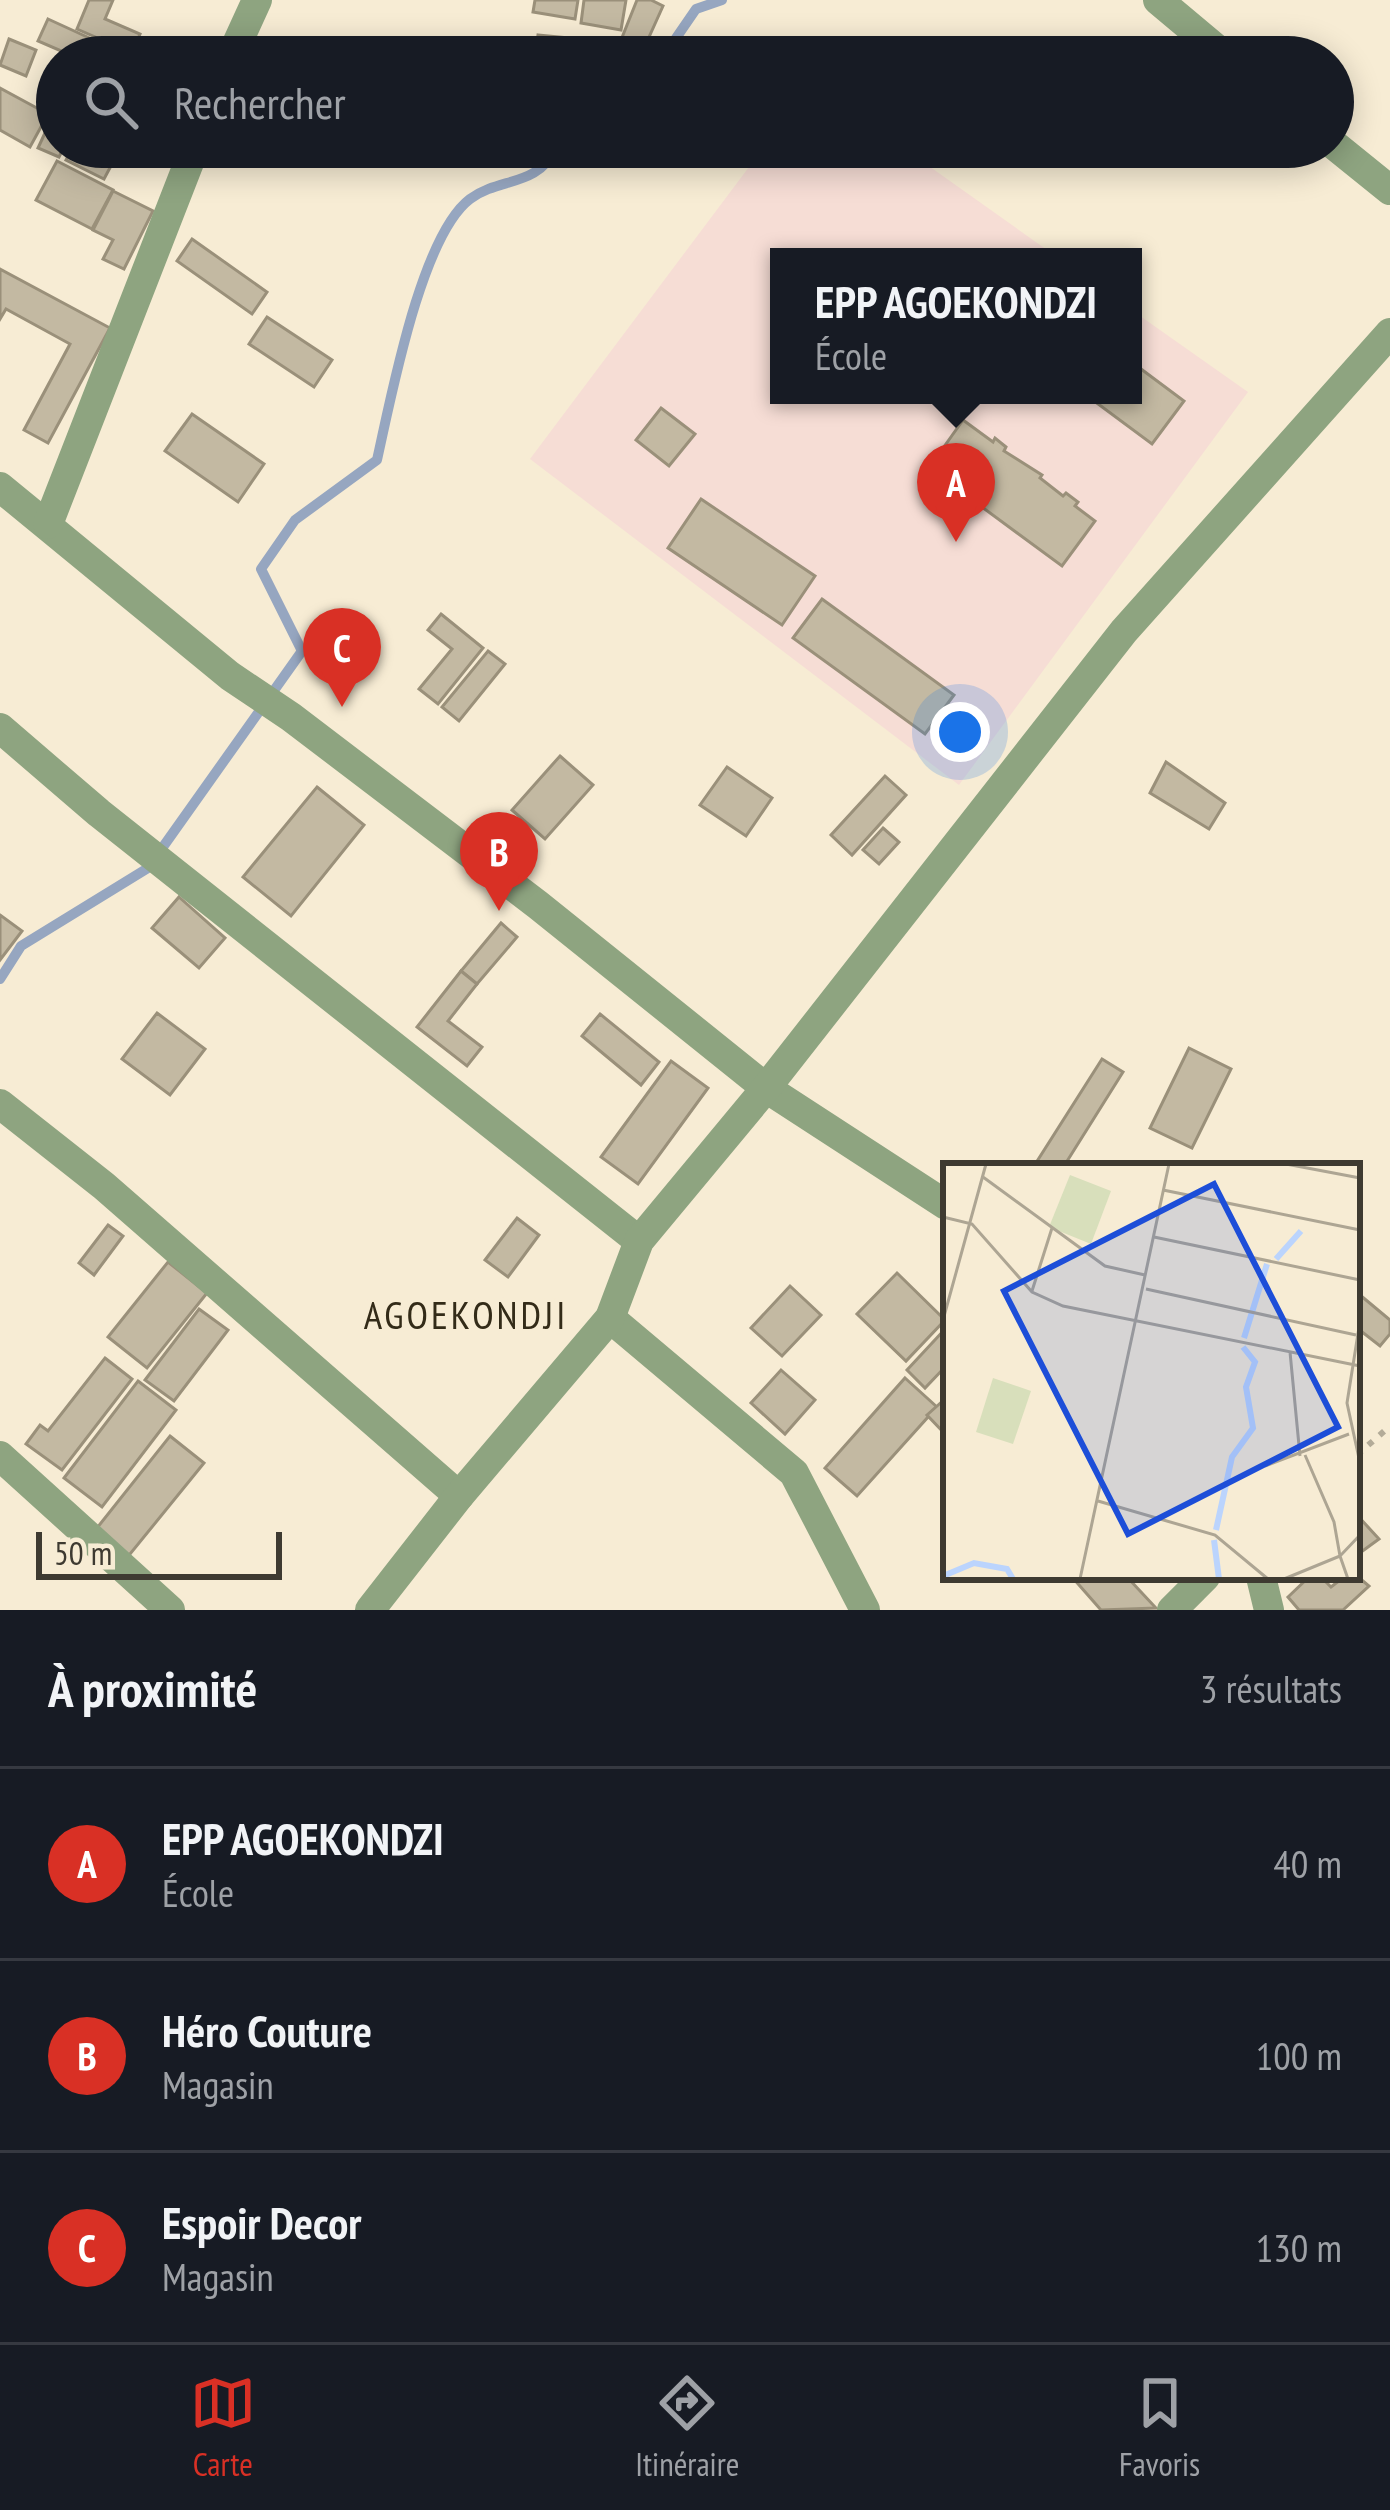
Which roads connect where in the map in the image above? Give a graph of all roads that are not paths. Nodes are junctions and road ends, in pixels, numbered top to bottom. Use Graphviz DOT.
graph roads {
  1 [pos="257,0"];
  2 [pos="1158,0"];
  3 [pos="241,36"];
  4 [pos="1201,36"];
  5 [pos="1354,161"];
  6 [pos="187,168"];
  7 [pos="1390,190"];
  8 [pos="1390,333"];
  9 [pos="0,487"];
  10 [pos="48,524"];
  11 [pos="0,728"];
  12 [pos="766,1088"];
  13 [pos="0,1104"];
  14 [pos="943,1203"];
  15 [pos="639,1241"];
  16 [pos="610,1318"];
  17 [pos="0,1456"];
  18 [pos="458,1496"];
  19 [pos="1202,1580"];
  20 [pos="1262,1580"];
  21 [pos="170,1610"];
  22 [pos="370,1610"];
  23 [pos="865,1610"];
  24 [pos="1172,1610"];
  25 [pos="1269,1610"];
  1 -- 3 [label="street"];
  2 -- 4 [label="street"];
  5 -- 7 [label="street"];
  6 -- 10 [label="street"];
  8 -- 12 [label="street"];
  9 -- 10 [label="street"];
  10 -- 12 [label="street"];
  11 -- 15 [label="street"];
  12 -- 14 [label="street"];
  12 -- 15 [label="street"];
  13 -- 18 [label="street"];
  15 -- 16 [label="street"];
  16 -- 18 [label="street"];
  16 -- 23 [label="street"];
  17 -- 21 [label="street"];
  18 -- 22 [label="street"];
  19 -- 24 [label="street"];
  20 -- 25 [label="street"];
}
